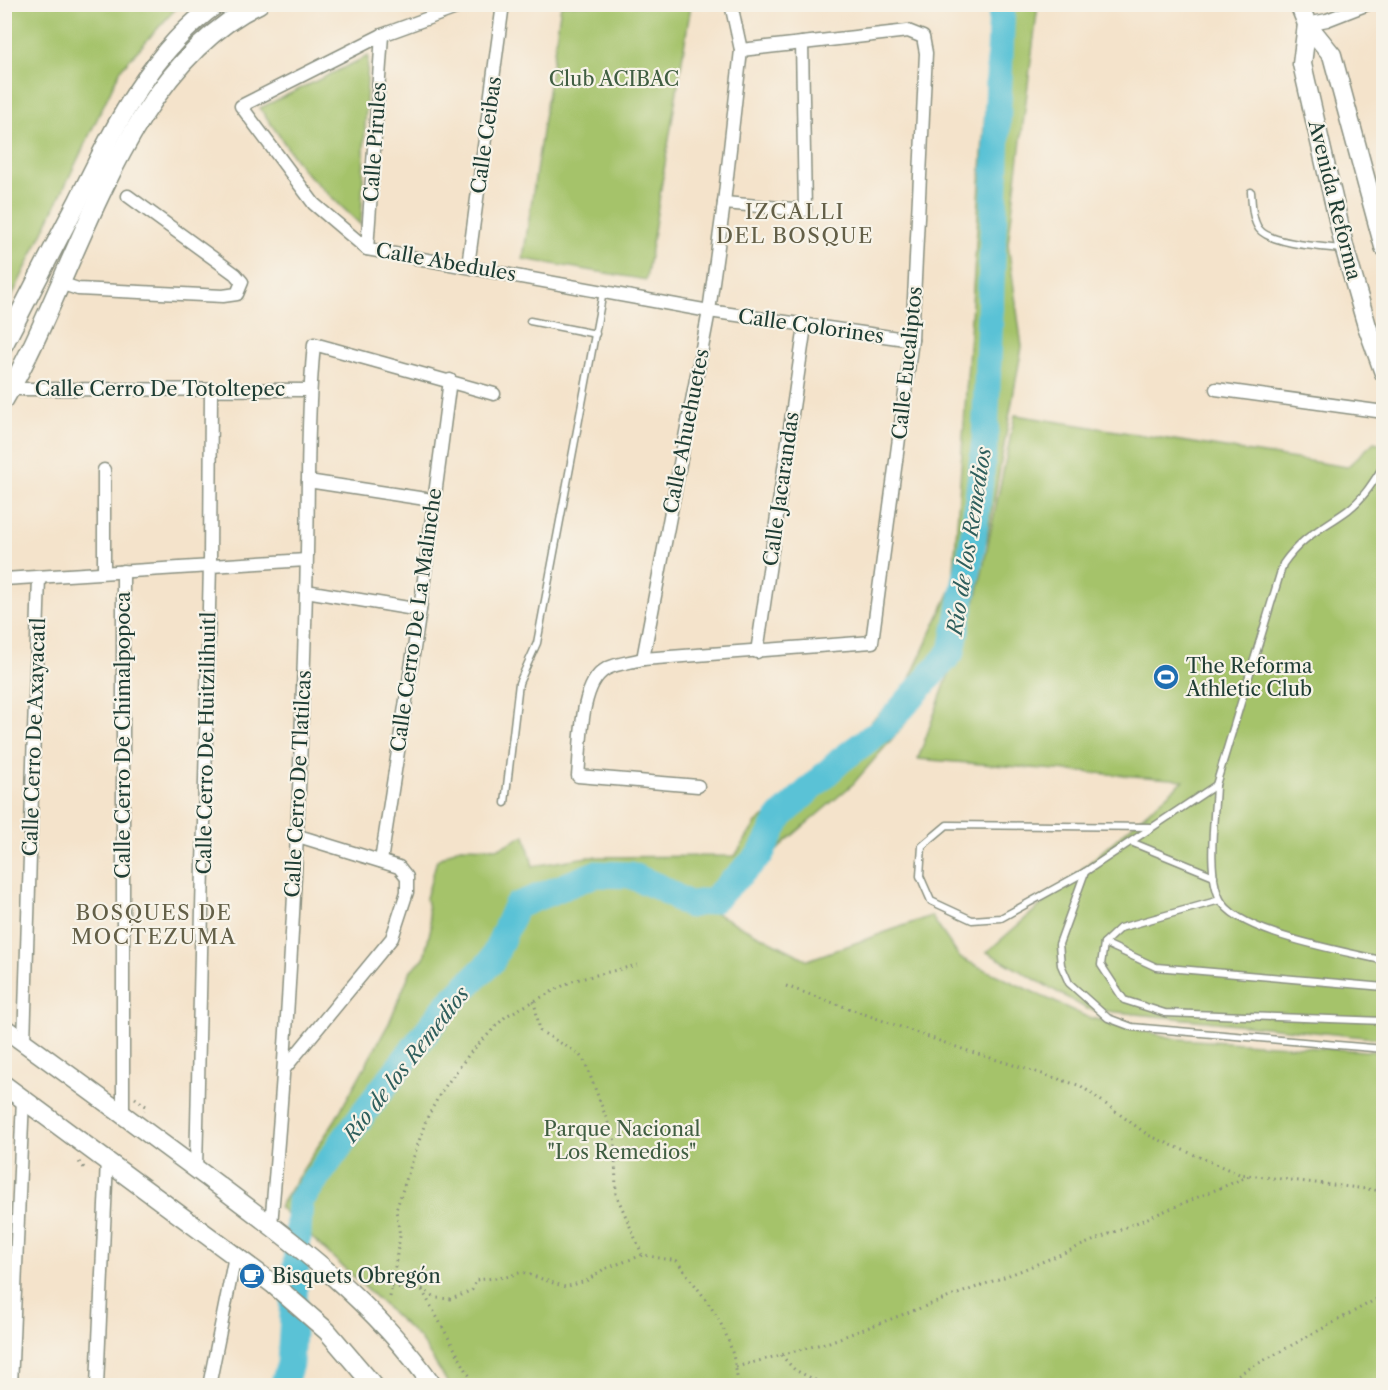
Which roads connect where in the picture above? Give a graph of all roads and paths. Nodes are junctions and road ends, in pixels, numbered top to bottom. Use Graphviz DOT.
graph roads {
  1 [pos="217,4"];
  2 [pos="259,4"];
  3 [pos="467,4"];
  4 [pos="503,4"];
  5 [pos="731,4"];
  6 [pos="1299,4"];
  7 [pos="1368,4"];
  8 [pos="1307,24"];
  9 [pos="382,35"];
  10 [pos="802,43"];
  11 [pos="741,50"];
  12 [pos="1251,192"];
  13 [pos="128,196"];
  14 [pos="1378,201"];
  15 [pos="724,203"];
  16 [pos="1383,247"];
  17 [pos="367,249"];
  18 [pos="1345,250"];
  19 [pos="468,266"];
  20 [pos="60,284"];
  21 [pos="603,291"];
  22 [pos="709,311"];
  23 [pos="530,321"];
  24 [pos="805,326"];
  25 [pos="596,334"];
  26 [pos="912,340"];
  27 [pos="4,344"];
  28 [pos="1382,363"];
  29 [pos="450,380"];
  30 [pos="211,389"];
  31 [pos="1216,389"];
  32 [pos="309,390"];
  33 [pos="8,394"];
  34 [pos="495,394"];
  35 [pos="1383,412"];
  36 [pos="1383,465"];
  37 [pos="104,470"];
  38 [pos="308,482"];
  39 [pos="432,500"];
  40 [pos="306,560"];
  41 [pos="210,564"];
  42 [pos="123,571"];
  43 [pos="104,572"];
  44 [pos="39,577"];
  45 [pos="4,579"];
  46 [pos="306,591"];
  47 [pos="420,610"];
  48 [pos="757,651"];
  49 [pos="643,659"];
  50 [pos="1216,785"];
  51 [pos="698,786"];
  52 [pos="505,803"];
  53 [pos="1152,827"];
  54 [pos="295,835"];
  55 [pos="1131,842"];
  56 [pos="381,861"];
  57 [pos="1085,872"];
  58 [pos="1214,876"];
  59 [pos="1220,900"];
  60 [pos="1104,943"];
  61 [pos="1383,961"];
  62 [pos="637,965"];
  63 [pos="786,986"];
  64 [pos="1383,987"];
  65 [pos="534,1001"];
  66 [pos="1383,1021"];
  67 [pos="4,1028"];
  68 [pos="24,1042"];
  69 [pos="1383,1049"];
  70 [pos="285,1068"];
  71 [pos="4,1085"];
  72 [pos="132,1095"];
  73 [pos="22,1098"];
  74 [pos="146,1106"];
  75 [pos="123,1115"];
  76 [pos="107,1160"];
  77 [pos="196,1169"];
  78 [pos="1250,1176"];
  79 [pos="1383,1191"];
  80 [pos="271,1225"];
  81 [pos="643,1255"];
  82 [pos="235,1256"];
  83 [pos="392,1287"];
  84 [pos="422,1289"];
  85 [pos="1383,1295"];
  86 [pos="390,1297"];
  87 [pos="781,1355"];
  88 [pos="736,1367"];
  89 [pos="11,1386"];
  90 [pos="97,1386"];
  91 [pos="209,1386"];
  92 [pos="374,1386"];
  93 [pos="433,1386"];
  94 [pos="475,1386"];
  95 [pos="738,1386"];
  96 [pos="827,1386"];
  97 [pos="1217,1386"];
  1 -- 27 [label="main road"];
  2 -- 20 [label="main road"];
  3 -- 9 [label="street, Calle Abedules"];
  4 -- 19 [label="street, Calle Ceibas"];
  5 -- 11 [label="street, Calle Ahuehuetes"];
  6 -- 8 [label="main road, Avenida Reforma"];
  7 -- 8 [label="street"];
  8 -- 14 [label="main road, Avenida Reforma"];
  8 -- 18 [label="main road, Avenida Reforma"];
  9 -- 17 [label="street, Calle Pirules"];
  9 -- 17 [label="street, Calle Abedules"];
  10 -- 11 [label="street, Calle Eucaliptos"];
  10 -- 15 [label="street"];
  10 -- 26 [label="street, Calle Eucaliptos"];
  11 -- 15 [label="street, Calle Ahuehuetes"];
  12 -- 18 [label="lane"];
  13 -- 20 [label="street"];
  14 -- 16 [label="main road, Avenida Reforma"];
  15 -- 22 [label="street, Calle Ahuehuetes"];
  17 -- 19 [label="street, Calle Abedules"];
  18 -- 28 [label="main road, Avenida Reforma"];
  19 -- 21 [label="street, Calle Abedules"];
  20 -- 33 [label="main road"];
  21 -- 22 [label="street, Calle Abedules"];
  21 -- 25 [label="lane"];
  22 -- 24 [label="street, Calle Colorines"];
  22 -- 49 [label="street, Calle Ahuehuetes"];
  23 -- 25 [label="lane"];
  24 -- 26 [label="street, Calle Colorines"];
  24 -- 48 [label="street, Calle Jacarandas"];
  25 -- 52 [label="lane"];
  26 -- 48 [label="street, Calle Eucaliptos"];
  29 -- 32 [label="street, Calle Cerro De Tlatilcas"];
  29 -- 34 [label="street"];
  29 -- 39 [label="street, Calle Cerro De La Malinche"];
  30 -- 32 [label="street, Calle Cerro De Totoltepec"];
  30 -- 33 [label="street, Calle Cerro De Totoltepec"];
  30 -- 41 [label="street, Calle Cerro De Huitzilihuitl"];
  31 -- 35 [label="street"];
  32 -- 38 [label="street, Calle Cerro De Tlatilcas"];
  36 -- 50 [label="lane"];
  37 -- 43 [label="street"];
  38 -- 39 [label="street"];
  38 -- 40 [label="street, Calle Cerro De Tlatilcas"];
  39 -- 47 [label="street, Calle Cerro De La Malinche"];
  40 -- 41 [label="street"];
  40 -- 46 [label="street, Calle Cerro De Tlatilcas"];
  41 -- 42 [label="street"];
  41 -- 77 [label="street, Calle Cerro De Huitzilihuitl"];
  42 -- 43 [label="street"];
  42 -- 75 [label="street, Calle Cerro De Chimalpopoca"];
  43 -- 44 [label="street"];
  44 -- 45 [label="street"];
  44 -- 68 [label="street, Calle Cerro De Axayacatl"];
  46 -- 47 [label="street"];
  46 -- 54 [label="street, Calle Cerro De Tlatilcas"];
  47 -- 56 [label="street, Calle Cerro De La Malinche"];
  48 -- 49 [label="street, Calle Eucaliptos"];
  49 -- 51 [label="street, Calle Eucaliptos"];
  50 -- 53 [label="lane"];
  50 -- 58 [label="lane"];
  53 -- 55 [label="lane"];
  53 -- 57 [label="lane"];
  54 -- 56 [label="street"];
  54 -- 70 [label="street, Calle Cerro De Tlatilcas"];
  55 -- 57 [label="lane"];
  55 -- 58 [label="lane"];
  56 -- 70 [label="street"];
  57 -- 69 [label="lane"];
  58 -- 59 [label="lane"];
  59 -- 60 [label="lane"];
  59 -- 61 [label="lane"];
  60 -- 64 [label="lane"];
  60 -- 66 [label="lane"];
  62 -- 65 [label="path"];
  63 -- 78 [label="path"];
  65 -- 81 [label="path"];
  65 -- 83 [label="path"];
  67 -- 68 [label="main road"];
  68 -- 75 [label="main road"];
  70 -- 80 [label="street, Calle Cerro De Tlatilcas"];
  71 -- 73 [label="main road"];
  72 -- 74 [label="path"];
  73 -- 76 [label="main road"];
  73 -- 89 [label="street"];
  75 -- 77 [label="main road"];
  76 -- 82 [label="main road"];
  76 -- 90 [label="street"];
  77 -- 80 [label="main road"];
  78 -- 79 [label="path"];
  78 -- 87 [label="path"];
  80 -- 93 [label="main road"];
  81 -- 84 [label="path"];
  81 -- 88 [label="path"];
  82 -- 91 [label="street"];
  82 -- 92 [label="main road"];
  83 -- 84 [label="path"];
  83 -- 86 [label="path"];
  84 -- 94 [label="path"];
  85 -- 97 [label="path"];
  87 -- 88 [label="path"];
  87 -- 96 [label="path"];
  88 -- 95 [label="path"];
}
